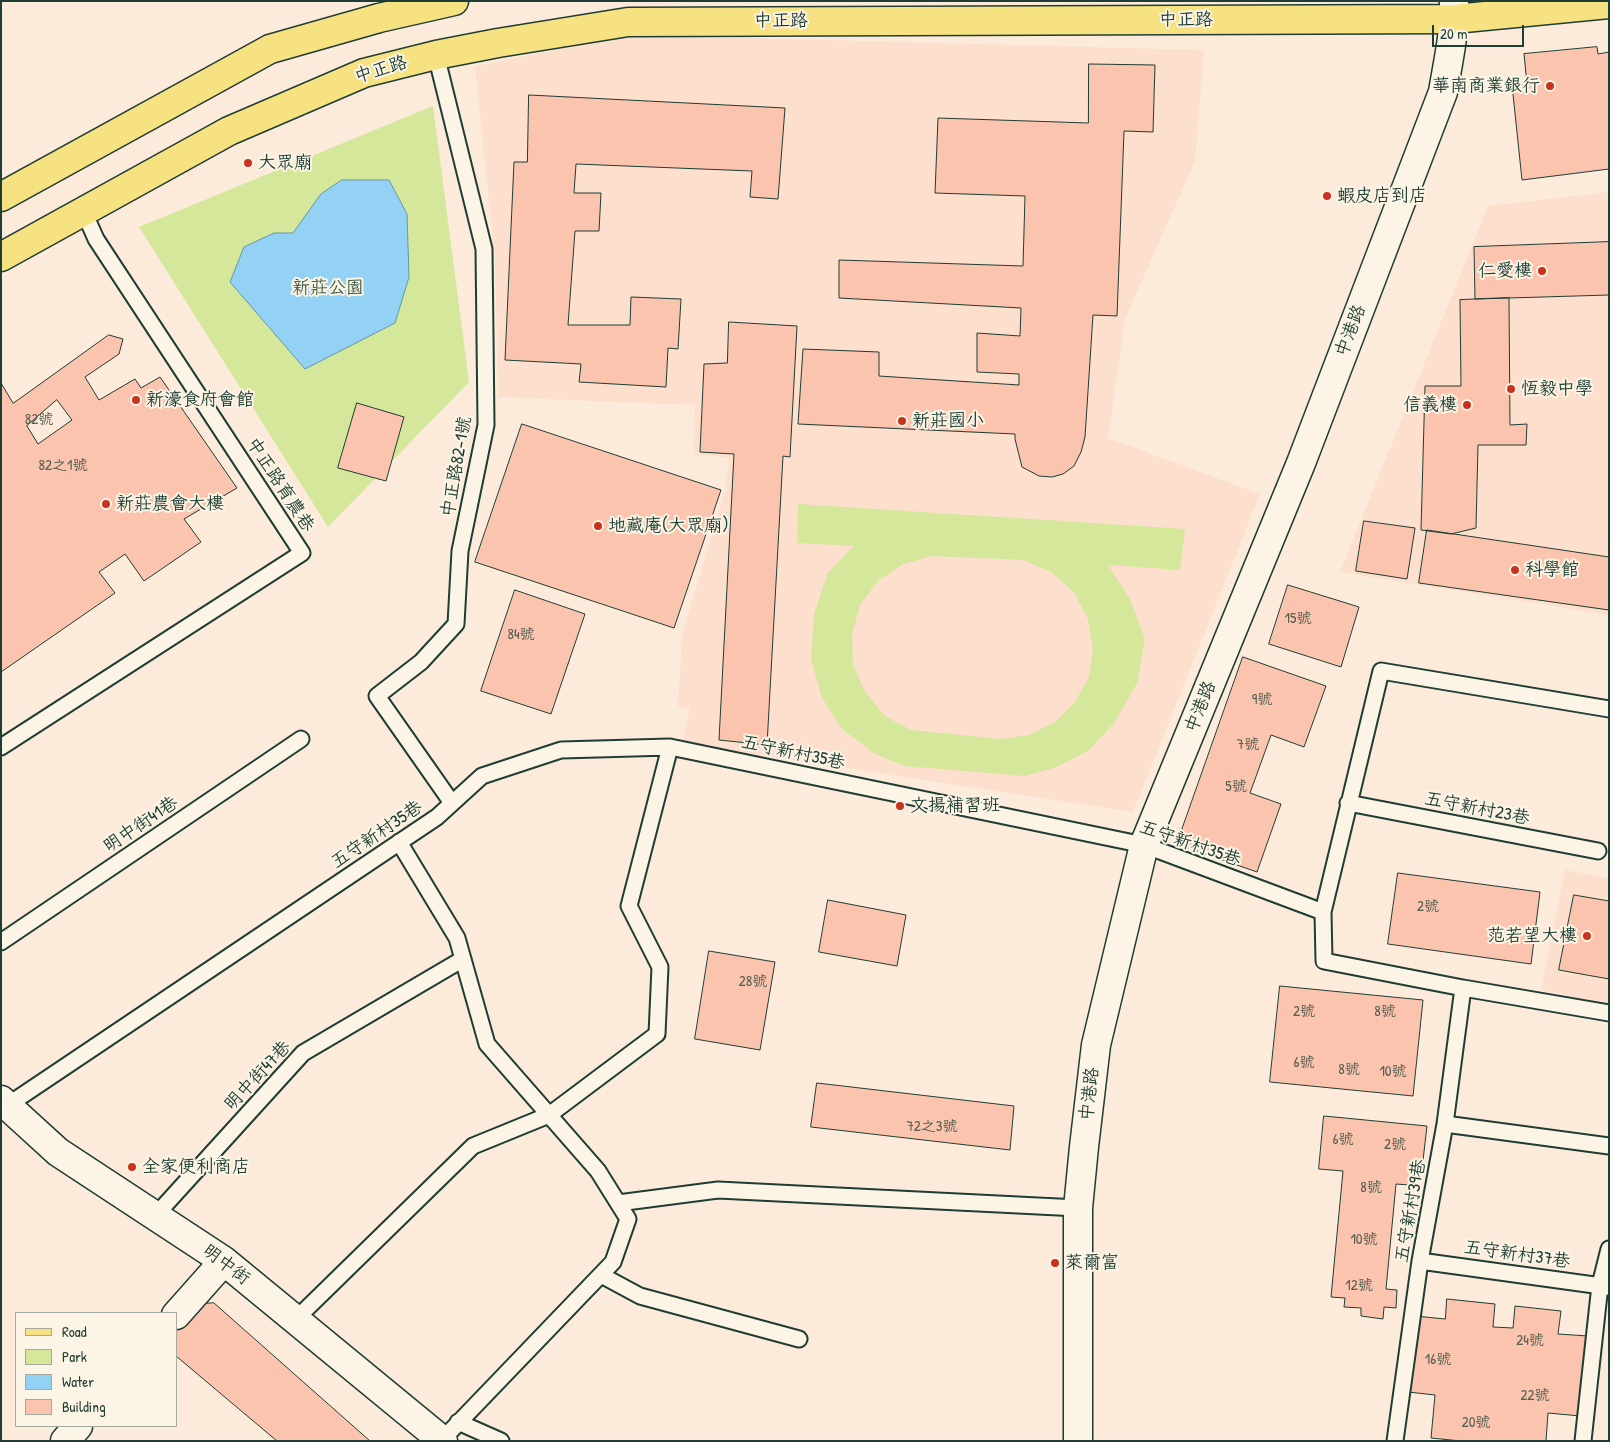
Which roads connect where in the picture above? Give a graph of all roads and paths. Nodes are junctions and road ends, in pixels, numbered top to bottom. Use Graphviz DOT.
graph roads {
  1 [pos="454,1"];
  2 [pos="1609,4"];
  3 [pos="1454,10"];
  4 [pos="436,55"];
  5 [pos="1,197"];
  6 [pos="84,212"];
  7 [pos="1,257"];
  8 [pos="1609,709"];
  9 [pos="301,739"];
  10 [pos="1,747"];
  11 [pos="670,747"];
  12 [pos="452,803"];
  13 [pos="1348,803"];
  14 [pos="399,842"];
  15 [pos="1144,845"];
  16 [pos="1598,851"];
  17 [pos="1323,912"];
  18 [pos="1,942"];
  19 [pos="463,959"];
  20 [pos="1463,988"];
  21 [pos="1609,1013"];
  22 [pos="4,1102"];
  23 [pos="549,1115"];
  24 [pos="1445,1124"];
  25 [pos="1609,1146"];
  26 [pos="618,1204"];
  27 [pos="1078,1208"];
  28 [pos="155,1216"];
  29 [pos="1609,1249"];
  30 [pos="224,1261"];
  31 [pos="1420,1261"];
  32 [pos="601,1275"];
  33 [pos="1604,1286"];
  34 [pos="178,1313"];
  35 [pos="295,1320"];
  36 [pos="800,1339"];
  37 [pos="77,1427"];
  38 [pos="448,1434"];
  39 [pos="65,1441"];
  40 [pos="501,1441"];
  41 [pos="1078,1441"];
  42 [pos="1395,1441"];
  43 [pos="1583,1441"];
  1 -- 5 [label="main road"];
  2 -- 3 [label="main road, 中正路"];
  3 -- 4 [label="main road, 中正路"];
  3 -- 15 [label="street, 中港路"];
  4 -- 6 [label="main road, 中正路"];
  4 -- 12 [label="lane, 中正路82-1號"];
  6 -- 7 [label="main road, 中正路"];
  6 -- 10 [label="lane, 中正路育農巷"];
  8 -- 13 [label="lane"];
  9 -- 18 [label="lane, 明中街41巷"];
  11 -- 12 [label="lane, 五守新村35巷"];
  11 -- 15 [label="lane, 五守新村35巷"];
  11 -- 23 [label="lane"];
  12 -- 14 [label="lane, 五守新村35巷"];
  13 -- 16 [label="lane, 五守新村23巷"];
  13 -- 17 [label="lane"];
  14 -- 19 [label="lane"];
  14 -- 22 [label="lane, 五守新村35巷"];
  15 -- 17 [label="lane, 五守新村35巷"];
  15 -- 27 [label="street, 中港路"];
  17 -- 20 [label="lane"];
  19 -- 23 [label="lane"];
  19 -- 28 [label="lane, 明中街47巷"];
  20 -- 21 [label="lane"];
  20 -- 24 [label="lane, 五守新村39巷"];
  22 -- 28 [label="street, 明中街"];
  23 -- 26 [label="lane"];
  23 -- 35 [label="lane"];
  24 -- 25 [label="lane"];
  24 -- 31 [label="lane, 五守新村39巷"];
  26 -- 27 [label="lane"];
  26 -- 32 [label="lane"];
  27 -- 41 [label="street, 中港路"];
  28 -- 30 [label="street, 明中街"];
  29 -- 33 [label="lane"];
  30 -- 34 [label="street"];
  30 -- 35 [label="street, 明中街"];
  31 -- 33 [label="lane, 五守新村37巷"];
  31 -- 42 [label="lane, 五守新村39巷"];
  32 -- 36 [label="lane"];
  32 -- 38 [label="lane"];
  33 -- 43 [label="lane"];
  35 -- 38 [label="street, 明中街"];
  37 -- 39 [label="street"];
  38 -- 40 [label="lane"];
}
